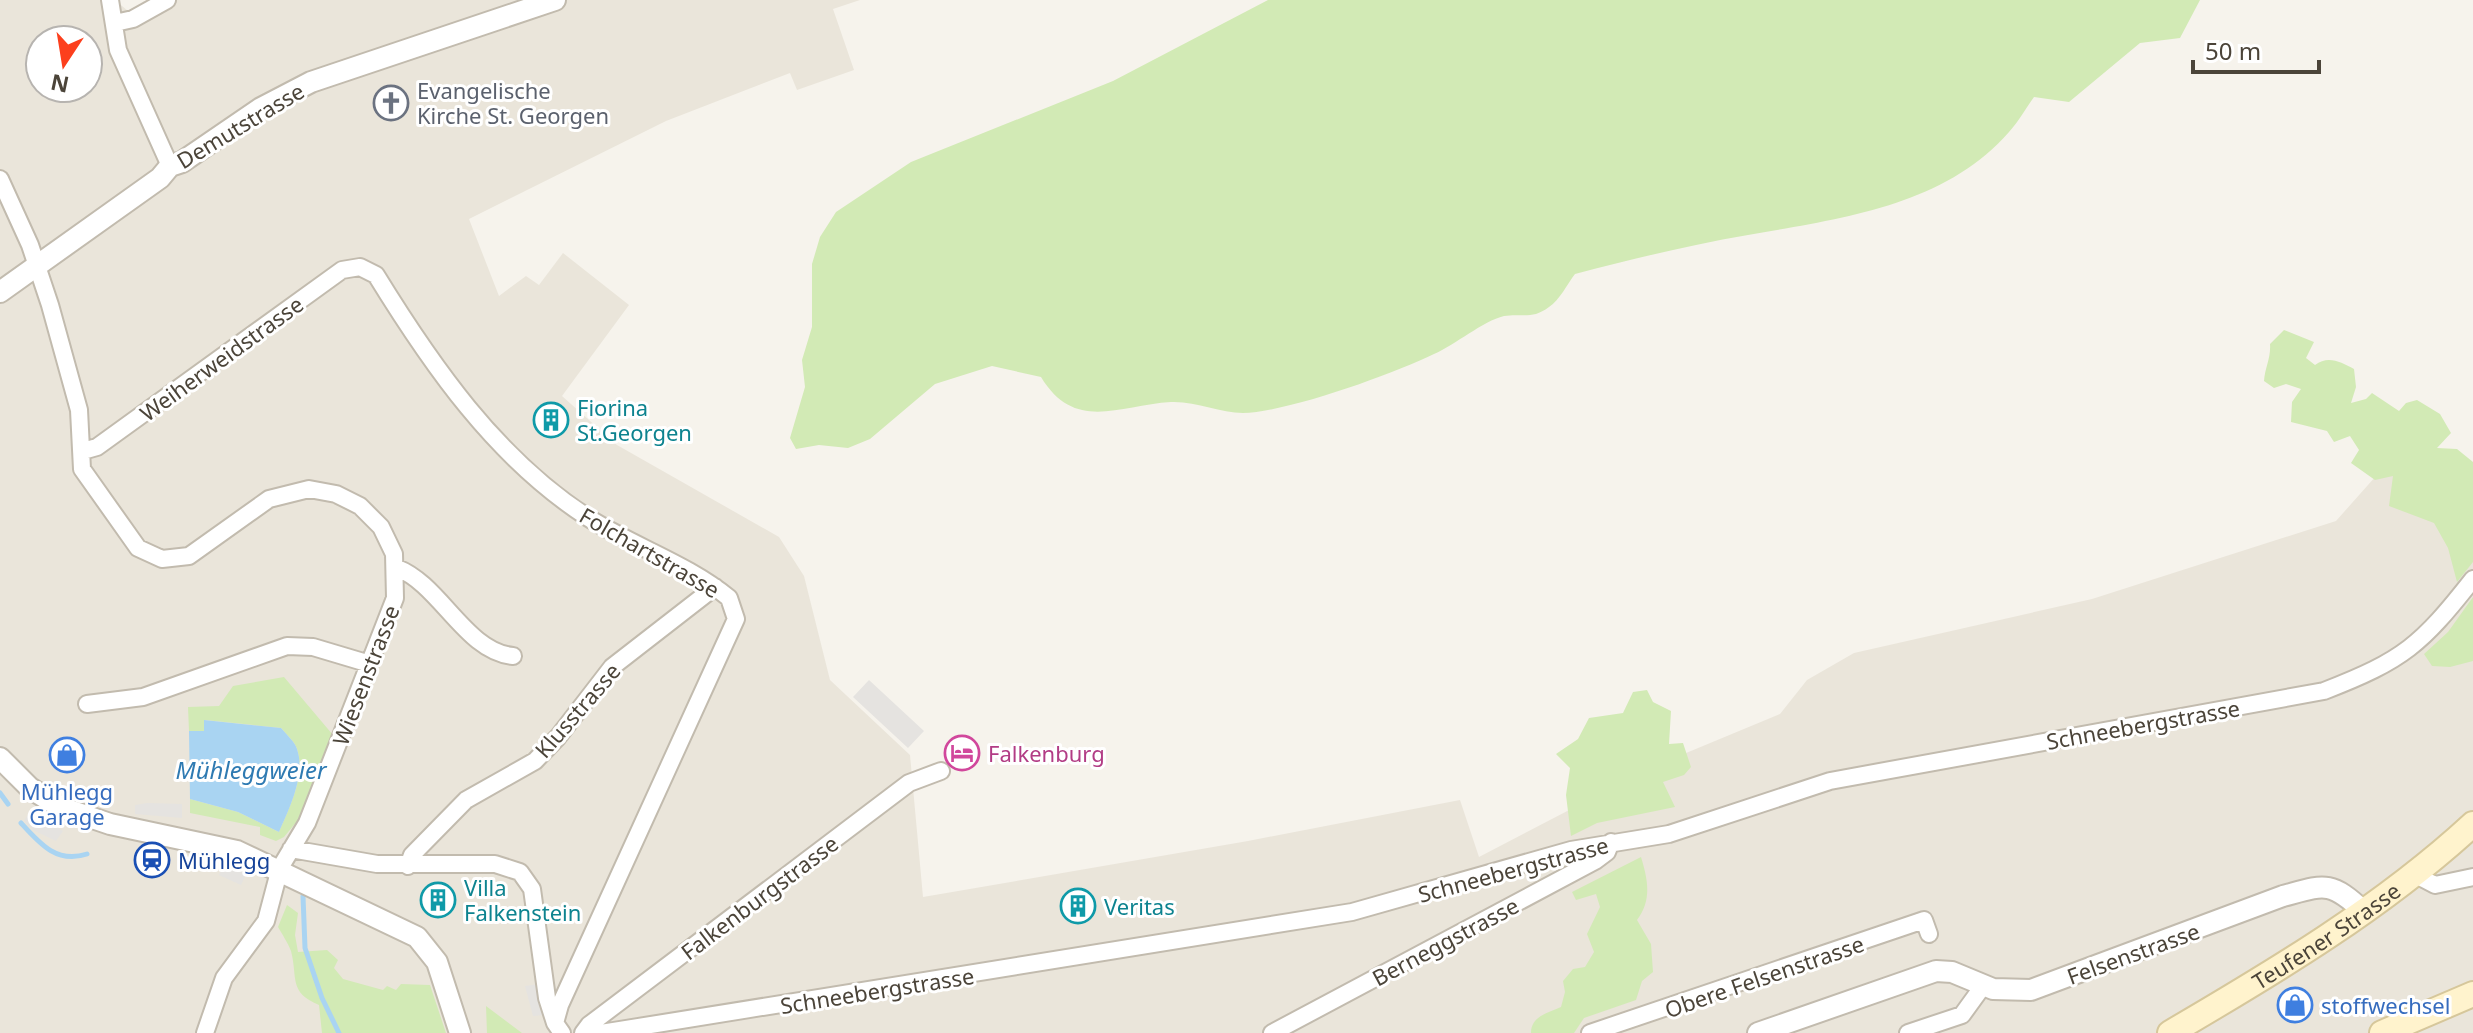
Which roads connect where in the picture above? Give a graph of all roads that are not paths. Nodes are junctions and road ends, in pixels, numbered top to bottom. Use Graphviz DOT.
graph roads {
  1 [pos="110,0"];
  2 [pos="167,0"];
  3 [pos="555,0"];
  4 [pos="115,23"];
  5 [pos="170,166"];
  6 [pos="0,179"];
  7 [pos="36,267"];
  8 [pos="360,267"];
  9 [pos="0,292"];
  10 [pos="83,451"];
  11 [pos="397,568"];
  12 [pos="2473,579"];
  13 [pos="715,587"];
  14 [pos="513,656"];
  15 [pos="370,664"];
  16 [pos="87,704"];
  17 [pos="0,758"];
  18 [pos="941,771"];
  19 [pos="2473,824"];
  20 [pos="1611,842"];
  21 [pos="291,849"];
  22 [pos="408,866"];
  23 [pos="280,868"];
  24 [pos="2414,874"];
  25 [pos="2473,877"];
  26 [pos="2363,911"];
  27 [pos="1929,934"];
  28 [pos="1983,986"];
  29 [pos="2473,994"];
  30 [pos="558,1028"];
  31 [pos="205,1033"];
  32 [pos="460,1033"];
  33 [pos="583,1033"];
  34 [pos="601,1033"];
  35 [pos="1272,1033"];
  36 [pos="1590,1033"];
  37 [pos="1758,1033"];
  38 [pos="1908,1033"];
  39 [pos="2170,1033"];
  40 [pos="2382,1033"];
  1 -- 4 [label="street"];
  2 -- 4 [label="street"];
  3 -- 5 [label="street, Demutstrasse"];
  4 -- 5 [label="street"];
  5 -- 7 [label="street, Demutstrasse"];
  6 -- 7 [label="street, Wiesenstrasse"];
  7 -- 9 [label="street, Demutstrasse"];
  7 -- 10 [label="street, Wiesenstrasse"];
  8 -- 10 [label="street, Weiherweidstrasse"];
  8 -- 13 [label="street, Folchartstrasse"];
  10 -- 11 [label="street, Wiesenstrasse"];
  11 -- 14 [label="street"];
  11 -- 15 [label="street, Wiesenstrasse"];
  12 -- 20 [label="street, Schneebergstrasse"];
  13 -- 22 [label="street, Klusstrasse"];
  13 -- 30 [label="street, Folchartstrasse"];
  15 -- 16 [label="street"];
  15 -- 21 [label="street, Wiesenstrasse"];
  17 -- 23 [label="street"];
  18 -- 33 [label="street, Falkenburgstrasse"];
  19 -- 24 [label="main road, Teufener Strasse"];
  20 -- 34 [label="street, Schneebergstrasse"];
  20 -- 35 [label="street, Berneggstrasse"];
  21 -- 22 [label="street"];
  21 -- 23 [label="street, Wiesenstrasse"];
  22 -- 30 [label="street"];
  23 -- 31 [label="street, Wiesenstrasse"];
  23 -- 32 [label="street"];
  24 -- 25 [label="street"];
  24 -- 26 [label="main road, Teufener Strasse"];
  26 -- 28 [label="street, Felsenstrasse"];
  26 -- 39 [label="main road, Teufener Strasse"];
  27 -- 36 [label="street, Obere Felsenstrasse"];
  28 -- 37 [label="street"];
  28 -- 38 [label="street"];
  29 -- 40 [label="main road"];
}
